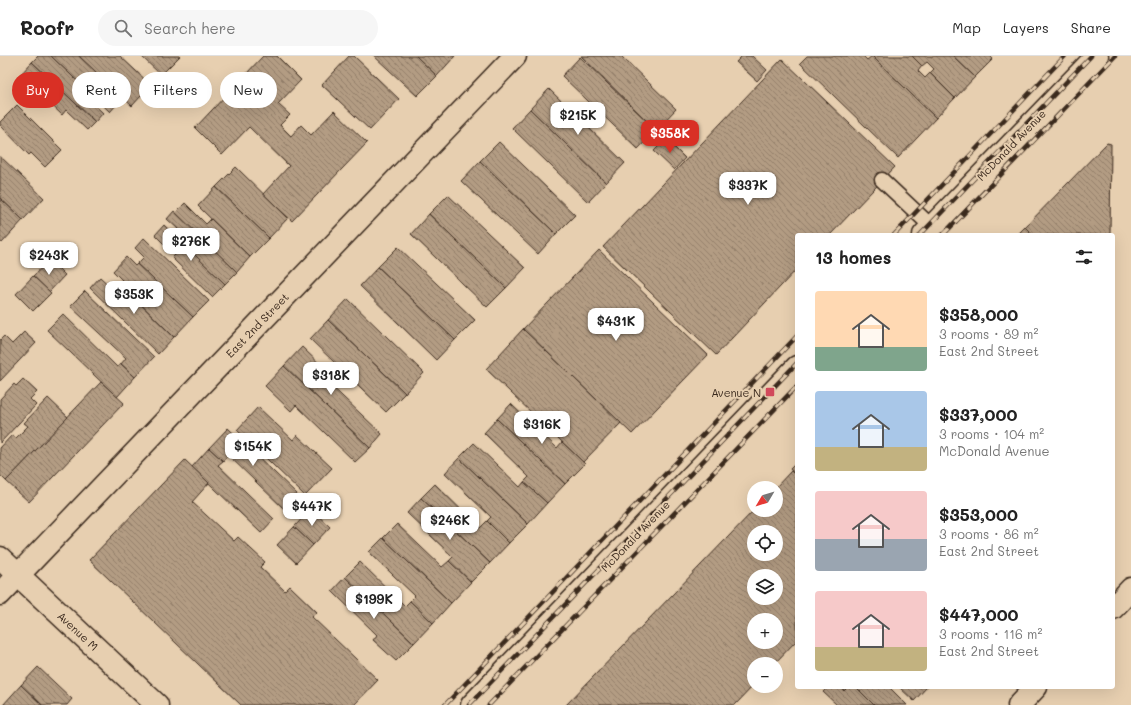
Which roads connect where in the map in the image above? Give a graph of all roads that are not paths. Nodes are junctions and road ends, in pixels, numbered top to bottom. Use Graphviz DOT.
graph roads {
  1 [pos="515,56"];
  2 [pos="1097,56"];
  3 [pos="882,180"];
  4 [pos="928,231"];
  5 [pos="795,369"];
  6 [pos="0,558"];
  7 [pos="18,575"];
  8 [pos="1131,590"];
  9 [pos="0,594"];
  10 [pos="1115,606"];
  11 [pos="1034,689"];
  12 [pos="157,705"];
  13 [pos="472,705"];
  14 [pos="1019,705"];
  1 -- 7 [label="street, East 2nd Street"];
  2 -- 4 [label="street, McDonald Avenue"];
  3 -- 4 [label="lane"];
  5 -- 13 [label="street, McDonald Avenue"];
  6 -- 7 [label="street, Avenue M"];
  7 -- 9 [label="street, East 2nd Street"];
  7 -- 12 [label="street, Avenue M"];
  8 -- 10 [label="street"];
  11 -- 14 [label="street"];
}
